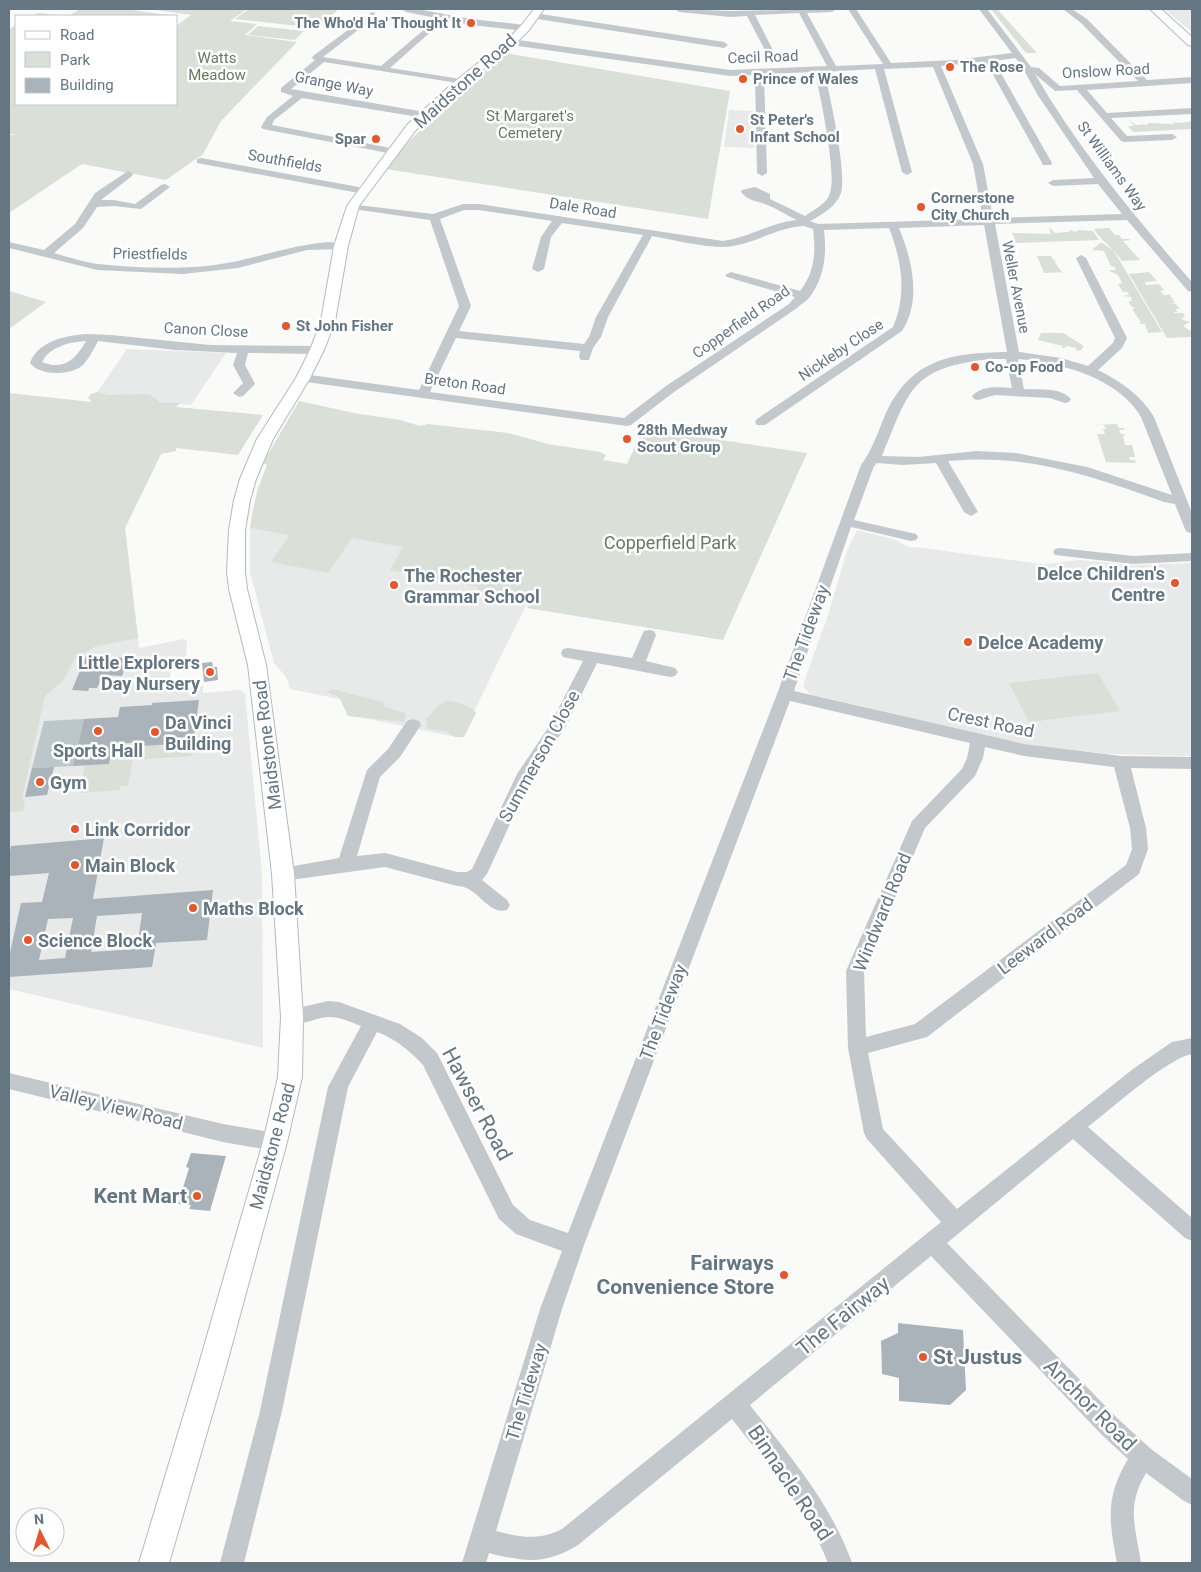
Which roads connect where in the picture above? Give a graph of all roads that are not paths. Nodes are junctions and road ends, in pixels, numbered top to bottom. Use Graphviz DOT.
graph roads {
  1 [pos="406,9"];
  2 [pos="679,9"];
  3 [pos="832,9"];
  4 [pos="852,9"];
  5 [pos="983,9"];
  6 [pos="1067,9"];
  7 [pos="1154,9"];
  8 [pos="801,10"];
  9 [pos="750,13"];
  10 [pos="533,14"];
  11 [pos="372,15"];
  12 [pos="432,26"];
  13 [pos="512,42"];
  14 [pos="1192,43"];
  15 [pos="724,45"];
  16 [pos="771,54"];
  17 [pos="1017,55"];
  18 [pos="319,59"];
  19 [pos="989,59"];
  20 [pos="936,64"];
  21 [pos="884,66"];
  22 [pos="833,68"];
  23 [pos="383,69"];
  24 [pos="819,69"];
  25 [pos="1028,69"];
  26 [pos="758,71"];
  27 [pos="1192,80"];
  28 [pos="461,82"];
  29 [pos="1146,84"];
  30 [pos="1080,88"];
  31 [pos="300,94"];
  32 [pos="1192,111"];
  33 [pos="425,114"];
  34 [pos="1105,116"];
  35 [pos="1172,137"];
  36 [pos="393,151"];
  37 [pos="201,161"];
  38 [pos="1047,163"];
  39 [pos="907,172"];
  40 [pos="762,173"];
  41 [pos="128,174"];
  42 [pos="1101,180"];
  43 [pos="1053,183"];
  44 [pos="164,187"];
  45 [pos="364,191"];
  46 [pos="765,200"];
  47 [pos="92,204"];
  48 [pos="353,206"];
  49 [pos="434,217"];
  50 [pos="1129,217"];
  51 [pos="559,219"];
  52 [pos="804,221"];
  53 [pos="988,222"];
  54 [pos="893,225"];
  55 [pos="818,227"];
  56 [pos="649,233"];
  57 [pos="341,242"];
  58 [pos="9,245"];
  59 [pos="44,255"];
  60 [pos="1081,258"];
  61 [pos="538,268"];
  62 [pos="731,275"];
  63 [pos="1192,289"];
  64 [pos="804,296"];
  65 [pos="452,334"];
  66 [pos="94,338"];
  67 [pos="244,348"];
  68 [pos="317,350"];
  69 [pos="1012,355"];
  70 [pos="1089,372"];
  71 [pos="303,378"];
  72 [pos="1019,392"];
  73 [pos="239,393"];
  74 [pos="423,394"];
  75 [pos="978,396"];
  76 [pos="1064,399"];
  77 [pos="761,422"];
  78 [pos="622,423"];
  79 [pos="940,458"];
  80 [pos="871,462"];
  81 [pos="1180,500"];
  82 [pos="971,512"];
  83 [pos="846,522"];
  84 [pos="1192,530"];
  85 [pos="911,537"];
  86 [pos="1060,552"];
  87 [pos="1192,557"];
  88 [pos="649,635"];
  89 [pos="568,653"];
  90 [pos="592,658"];
  91 [pos="637,664"];
  92 [pos="670,672"];
  93 [pos="785,694"];
  94 [pos="413,725"];
  95 [pos="978,741"];
  96 [pos="1121,762"];
  97 [pos="1192,763"];
  98 [pos="346,864"];
  99 [pos="282,874"];
  100 [pos="470,879"];
  101 [pos="501,905"];
  102 [pos="292,1018"];
  103 [pos="373,1022"];
  104 [pos="1192,1046"];
  105 [pos="857,1048"];
  106 [pos="9,1081"];
  107 [pos="1073,1127"];
  108 [pos="275,1142"];
  109 [pos="956,1223"];
  110 [pos="1192,1231"];
  111 [pos="932,1243"];
  112 [pos="574,1245"];
  113 [pos="735,1404"];
  114 [pos="1143,1457"];
  115 [pos="1192,1493"];
  116 [pos="481,1539"];
  117 [pos="154,1563"];
  118 [pos="232,1563"];
  119 [pos="474,1563"];
  120 [pos="840,1563"];
  121 [pos="1128,1563"];
  1 -- 10 [label="street"];
  2 -- 9 [label="street"];
  3 -- 8 [label="street"];
  4 -- 21 [label="street"];
  5 -- 17 [label="street, St Williams Way"];
  6 -- 29 [label="street"];
  7 -- 14 [label="main road"];
  8 -- 9 [label="street"];
  8 -- 22 [label="street"];
  9 -- 16 [label="street"];
  10 -- 13 [label="main road, Maidstone Road"];
  10 -- 15 [label="street"];
  11 -- 18 [label="street"];
  12 -- 23 [label="street"];
  13 -- 26 [label="street, Cecil Road"];
  13 -- 28 [label="main road, Maidstone Road"];
  17 -- 19 [label="street, Cecil Road"];
  17 -- 25 [label="street, St Williams Way"];
  18 -- 23 [label="street"];
  18 -- 31 [label="street, Grange Way"];
  19 -- 20 [label="street, Cecil Road"];
  19 -- 38 [label="street"];
  20 -- 21 [label="street, Cecil Road"];
  20 -- 53 [label="street, Weller Avenue"];
  21 -- 22 [label="street, Cecil Road"];
  21 -- 39 [label="street"];
  22 -- 24 [label="street, Cecil Road"];
  23 -- 28 [label="street"];
  24 -- 26 [label="street, Cecil Road"];
  24 -- 52 [label="street"];
  25 -- 30 [label="street, Onslow Road"];
  25 -- 42 [label="street, St Williams Way"];
  26 -- 40 [label="street"];
  27 -- 29 [label="street, Onslow Road"];
  28 -- 33 [label="main road, Maidstone Road"];
  29 -- 30 [label="street, Onslow Road"];
  30 -- 34 [label="street"];
  31 -- 33 [label="street, Grange Way"];
  31 -- 36 [label="street"];
  32 -- 34 [label="street"];
  33 -- 36 [label="main road, Maidstone Road"];
  34 -- 35 [label="street"];
  36 -- 45 [label="main road, Maidstone Road"];
  37 -- 45 [label="street, Southfields"];
  41 -- 47 [label="street"];
  42 -- 43 [label="street"];
  42 -- 50 [label="street, St Williams Way"];
  44 -- 47 [label="street"];
  45 -- 48 [label="main road, Maidstone Road"];
  46 -- 52 [label="street"];
  47 -- 59 [label="street"];
  48 -- 49 [label="street"];
  48 -- 57 [label="main road, Maidstone Road"];
  49 -- 51 [label="street, Dale Road"];
  49 -- 65 [label="street"];
  50 -- 53 [label="street"];
  50 -- 63 [label="street, St Williams Way"];
  51 -- 56 [label="street, Dale Road"];
  51 -- 61 [label="street"];
  52 -- 55 [label="street"];
  52 -- 56 [label="street, Dale Road"];
  53 -- 54 [label="street"];
  53 -- 69 [label="street, Weller Avenue"];
  54 -- 55 [label="street"];
  54 -- 77 [label="street, Nickleby Close"];
  55 -- 64 [label="street, Copperfield Road"];
  56 -- 65 [label="street"];
  57 -- 59 [label="street, Priestfields"];
  57 -- 68 [label="main road, Maidstone Road"];
  58 -- 59 [label="street, Priestfields"];
  60 -- 70 [label="street"];
  62 -- 64 [label="street"];
  64 -- 78 [label="street, Copperfield Road"];
  65 -- 74 [label="street"];
  66 -- 67 [label="street, Canon Close"];
  67 -- 68 [label="street, Canon Close"];
  67 -- 73 [label="street"];
  68 -- 71 [label="main road, Maidstone Road"];
  69 -- 70 [label="street, The Tideway"];
  69 -- 72 [label="street"];
  69 -- 80 [label="street, The Tideway"];
  70 -- 81 [label="street, The Tideway"];
  71 -- 74 [label="street, Breton Road"];
  71 -- 99 [label="main road, Maidstone Road"];
  72 -- 75 [label="street"];
  72 -- 76 [label="street"];
  74 -- 78 [label="street, Breton Road"];
  79 -- 80 [label="street"];
  79 -- 81 [label="street"];
  79 -- 82 [label="street"];
  80 -- 83 [label="street, The Tideway"];
  81 -- 84 [label="street, The Tideway"];
  83 -- 85 [label="street"];
  83 -- 93 [label="street, The Tideway"];
  86 -- 87 [label="street"];
  88 -- 91 [label="street"];
  89 -- 90 [label="street"];
  90 -- 91 [label="street"];
  90 -- 100 [label="street, Summerson Close"];
  91 -- 92 [label="street"];
  93 -- 95 [label="street, Crest Road"];
  93 -- 112 [label="street, The Tideway"];
  94 -- 98 [label="street"];
  95 -- 96 [label="street, Crest Road"];
  95 -- 105 [label="street, Windward Road"];
  96 -- 97 [label="street, Crest Road"];
  96 -- 105 [label="street, Leeward Road"];
  98 -- 99 [label="street"];
  98 -- 100 [label="street"];
  99 -- 102 [label="main road, Maidstone Road"];
  100 -- 101 [label="street"];
  102 -- 103 [label="street, Hawser Road"];
  102 -- 108 [label="main road, Maidstone Road"];
  103 -- 112 [label="street, Hawser Road"];
  103 -- 118 [label="street"];
  104 -- 107 [label="street, The Fairway"];
  105 -- 109 [label="street, Windward Road"];
  106 -- 108 [label="street, Valley View Road"];
  107 -- 109 [label="street, The Fairway"];
  107 -- 110 [label="street"];
  108 -- 117 [label="main road, Maidstone Road"];
  109 -- 111 [label="street, The Fairway"];
  111 -- 113 [label="street, The Fairway"];
  111 -- 114 [label="street, Anchor Road"];
  112 -- 116 [label="street, The Tideway"];
  113 -- 116 [label="street, The Fairway"];
  113 -- 120 [label="street, Binnacle Road"];
  114 -- 115 [label="street, Anchor Road"];
  114 -- 121 [label="street"];
  116 -- 119 [label="street, The Tideway"];
}
